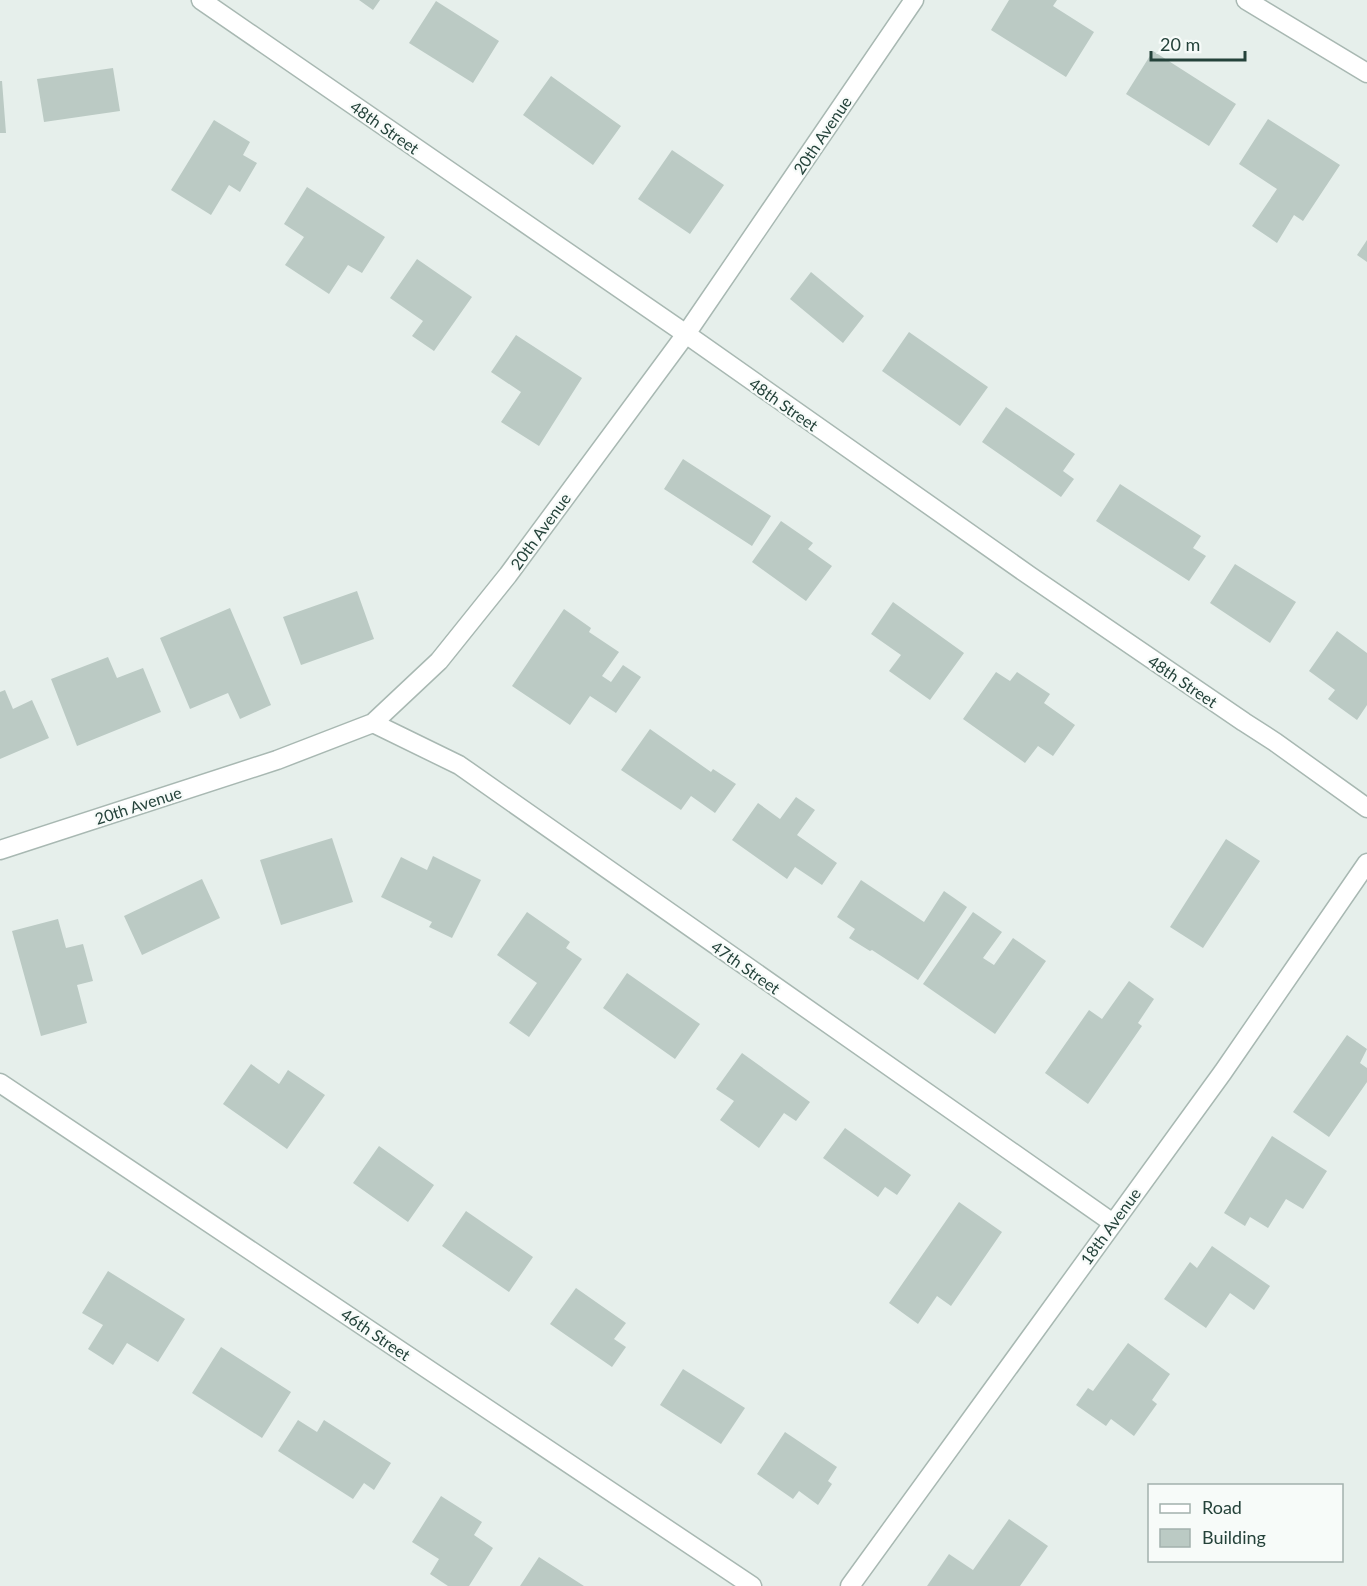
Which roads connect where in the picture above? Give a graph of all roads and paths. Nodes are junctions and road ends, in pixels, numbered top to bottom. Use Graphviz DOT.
graph roads {
  1 [pos="201,0"];
  2 [pos="914,0"];
  3 [pos="1246,0"];
  4 [pos="1367,73"];
  5 [pos="686,334"];
  6 [pos="373,723"];
  7 [pos="1367,808"];
  8 [pos="0,850"];
  9 [pos="1367,863"];
  10 [pos="0,1083"];
  11 [pos="1113,1223"];
  12 [pos="752,1586"];
  13 [pos="850,1586"];
  1 -- 5 [label="street, 48th Street"];
  2 -- 5 [label="street, 20th Avenue"];
  3 -- 4 [label="street"];
  5 -- 6 [label="street, 20th Avenue"];
  5 -- 7 [label="street, 48th Street"];
  6 -- 8 [label="street, 20th Avenue"];
  6 -- 11 [label="street, 47th Street"];
  9 -- 11 [label="street, 18th Avenue"];
  10 -- 12 [label="street, 46th Street"];
  11 -- 13 [label="street, 18th Avenue"];
}
